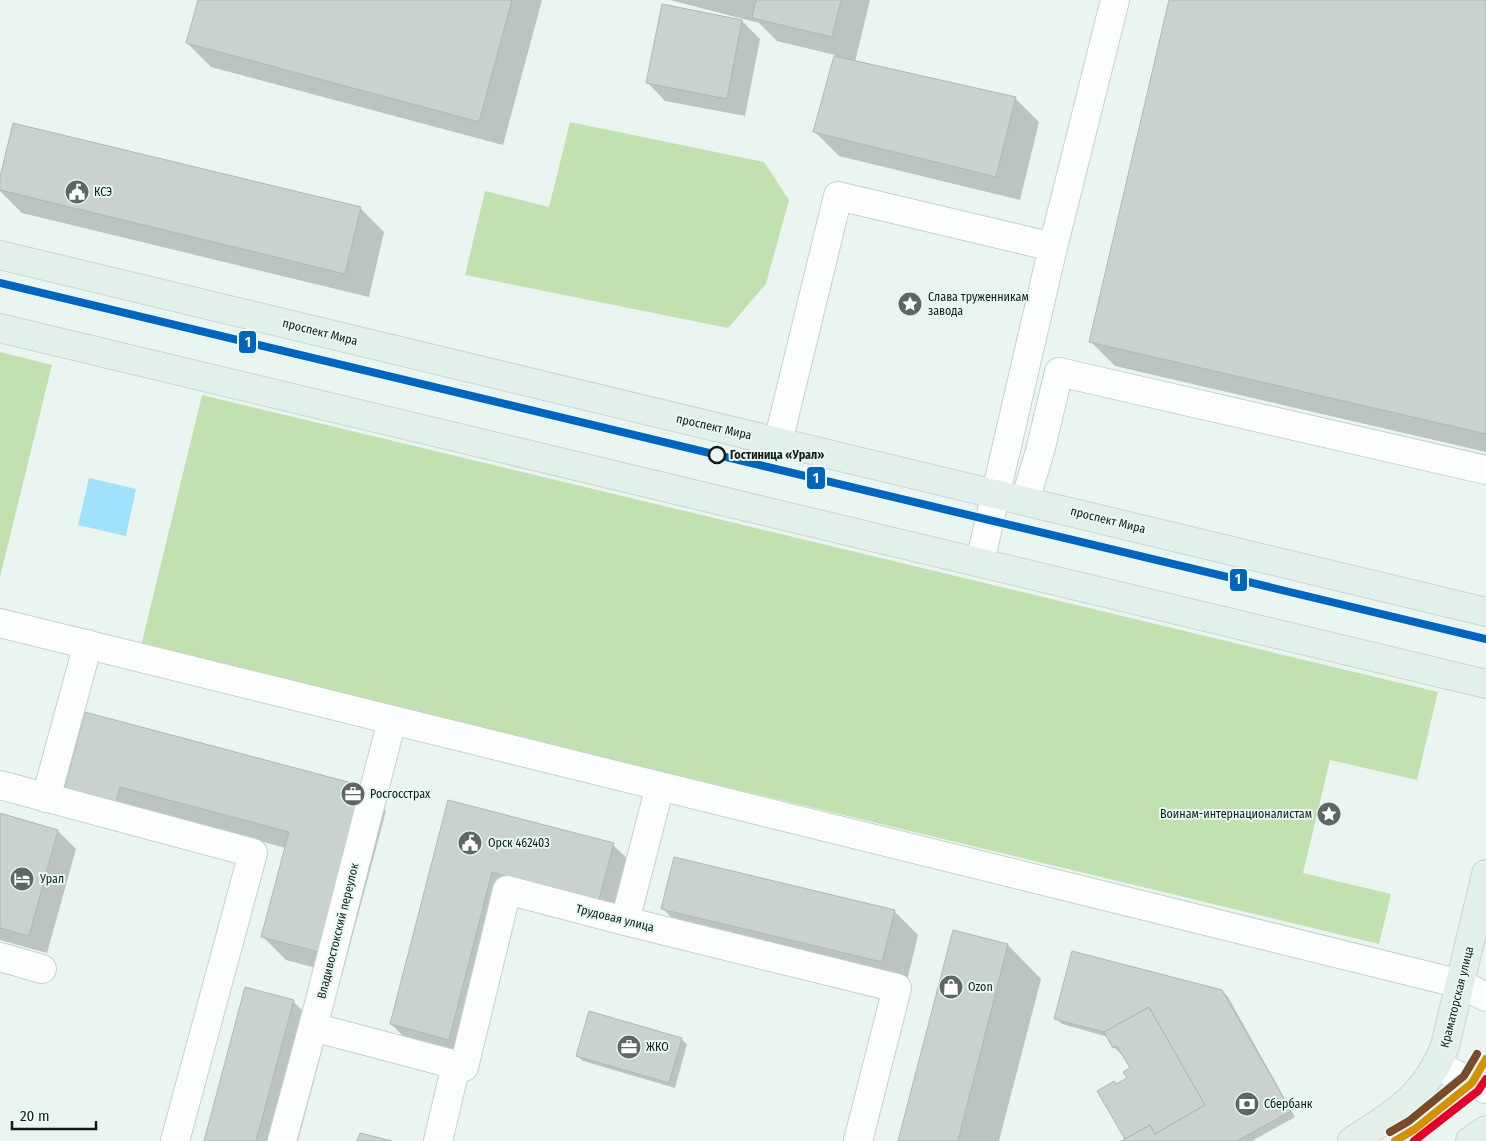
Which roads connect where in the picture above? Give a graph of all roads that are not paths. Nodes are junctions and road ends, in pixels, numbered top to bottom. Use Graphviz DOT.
graph roads {
  1 [pos="1115,0"];
  2 [pos="1053,247"];
  3 [pos="0,254"];
  4 [pos="0,328"];
  5 [pos="778,442"];
  6 [pos="1486,470"];
  7 [pos="996,494"];
  8 [pos="1025,501"];
  9 [pos="980,562"];
  10 [pos="1486,612"];
  11 [pos="0,623"];
  12 [pos="88,644"];
  13 [pos="1486,684"];
  14 [pos="392,720"];
  15 [pos="0,785"];
  16 [pos="660,786"];
  17 [pos="46,798"];
  18 [pos="1486,874"];
  19 [pos="625,921"];
  20 [pos="0,957"];
  21 [pos="42,969"];
  22 [pos="1461,984"];
  23 [pos="1486,997"];
  24 [pos="313,1027"];
  25 [pos="456,1065"];
  26 [pos="1438,1066"];
  27 [pos="1486,1089"];
  28 [pos="175,1141"];
  29 [pos="282,1141"];
  30 [pos="438,1141"];
  31 [pos="858,1141"];
  32 [pos="1352,1141"];
  1 -- 2 [label="street"];
  2 -- 5 [label="street"];
  2 -- 7 [label="street"];
  3 -- 5 [label="main road, проспект Мира"];
  4 -- 9 [label="main road"];
  5 -- 7 [label="main road, проспект Мира"];
  6 -- 8 [label="street"];
  7 -- 8 [label="main road, проспект Мира"];
  7 -- 9 [label="street"];
  8 -- 10 [label="main road, проспект Мира"];
  9 -- 13 [label="main road"];
  11 -- 12 [label="street"];
  12 -- 14 [label="street"];
  12 -- 17 [label="street"];
  14 -- 16 [label="street"];
  14 -- 24 [label="street, Владивостокский переулок"];
  15 -- 17 [label="street"];
  16 -- 19 [label="street"];
  16 -- 22 [label="street"];
  17 -- 28 [label="street"];
  18 -- 22 [label="main road, Краматорская улица"];
  19 -- 25 [label="street, Трудовая улица"];
  19 -- 31 [label="street, Трудовая улица"];
  20 -- 21 [label="street"];
  22 -- 23 [label="street"];
  22 -- 26 [label="main road, Краматорская улица"];
  24 -- 25 [label="street"];
  24 -- 29 [label="street, Владивостокский переулок"];
  25 -- 30 [label="street"];
  26 -- 27 [label="street"];
  26 -- 32 [label="main road, Краматорская улица"];
}
